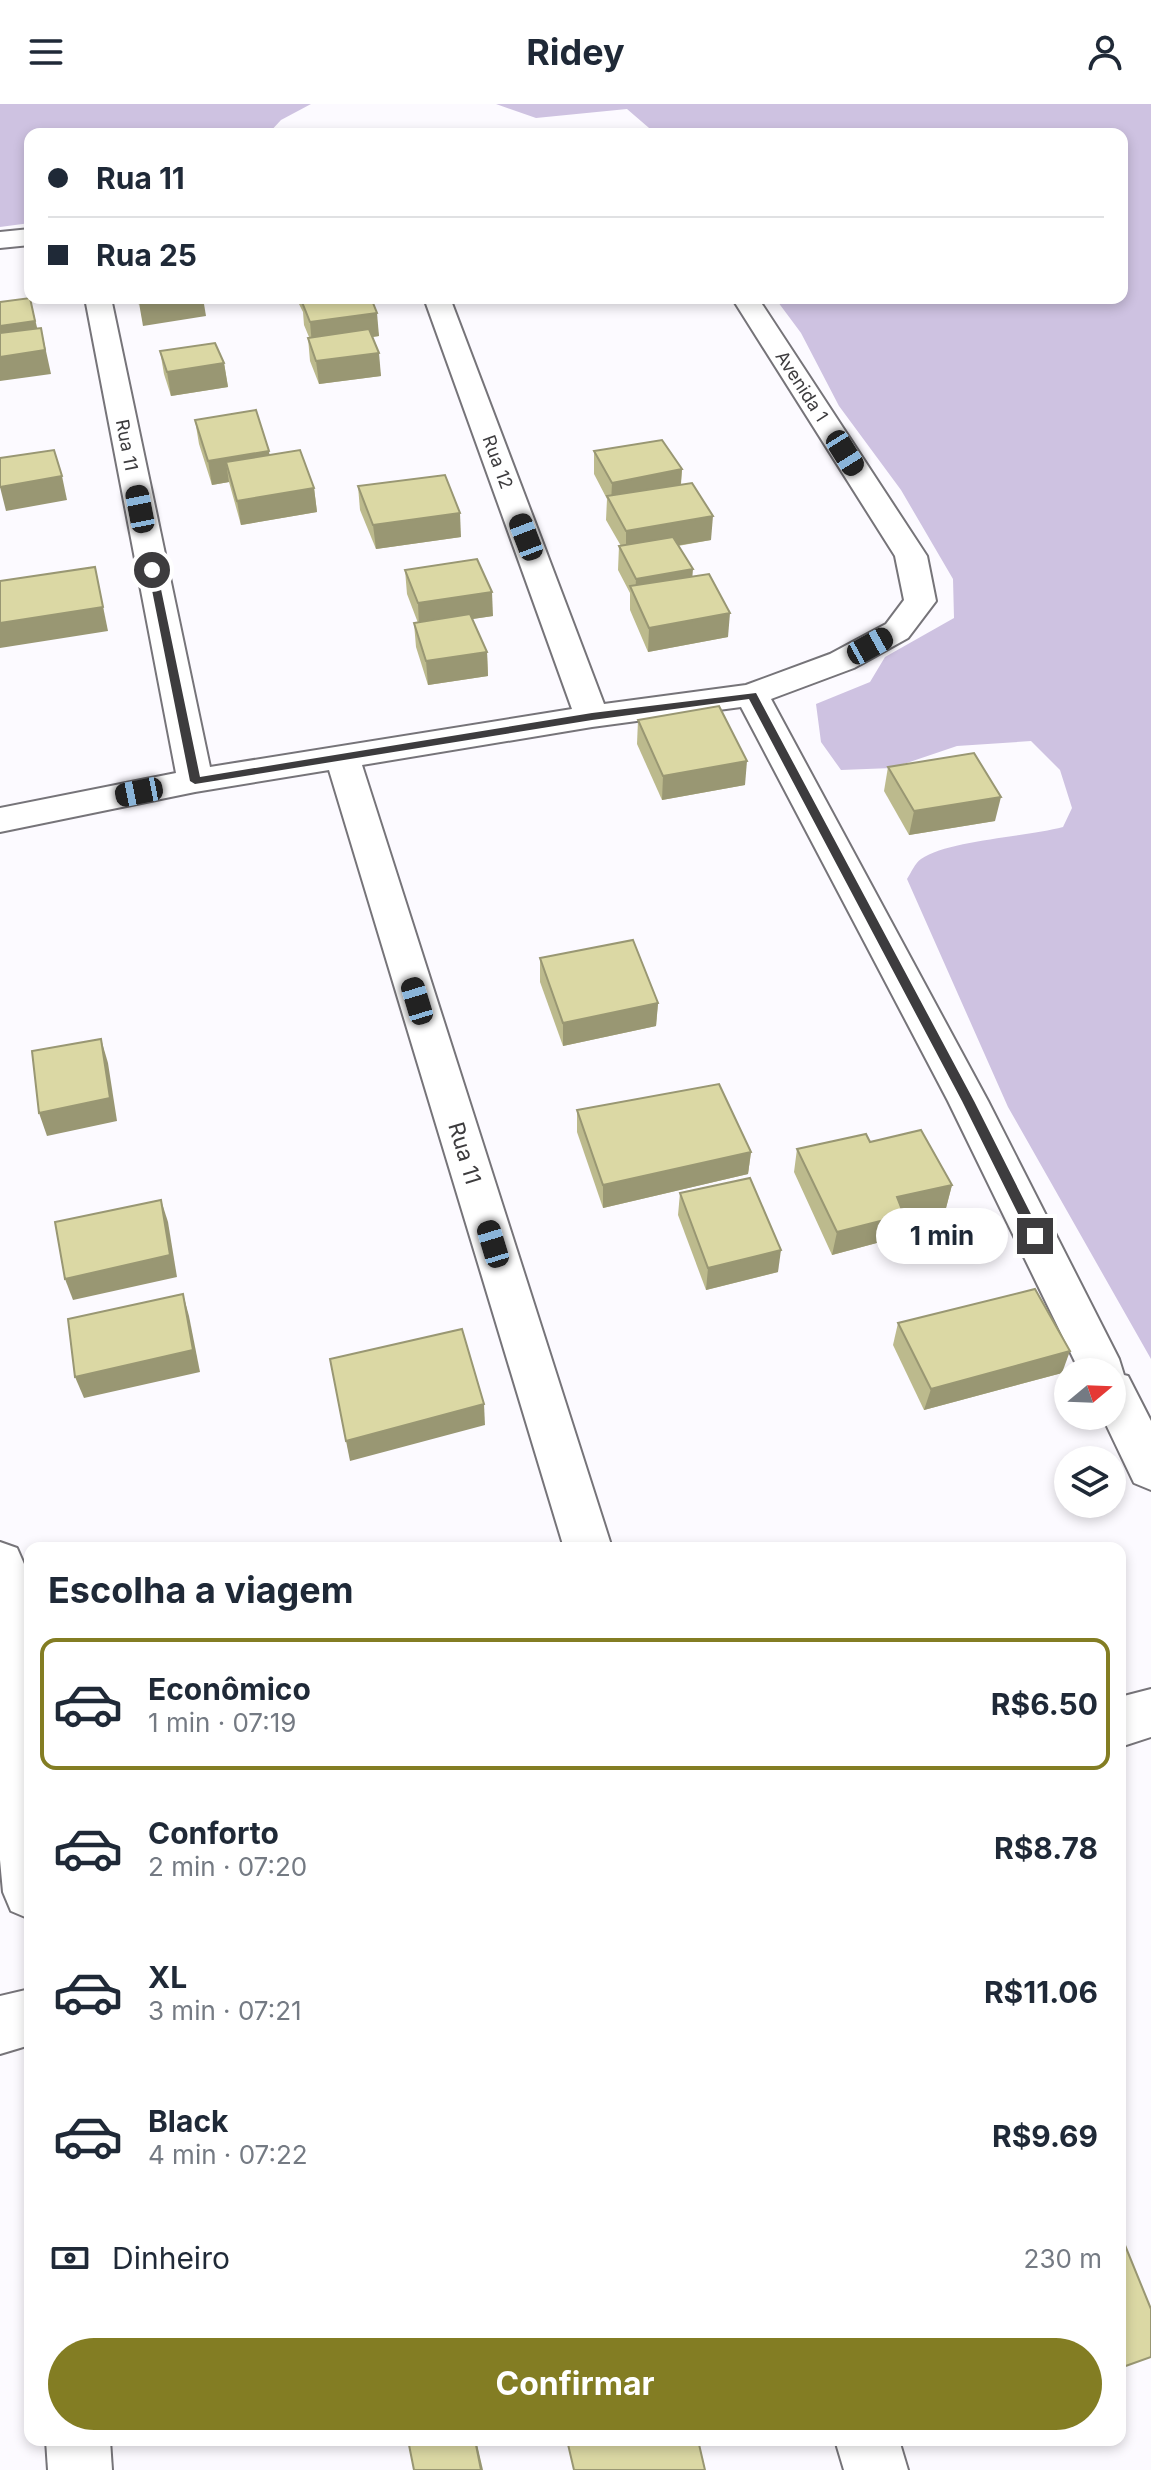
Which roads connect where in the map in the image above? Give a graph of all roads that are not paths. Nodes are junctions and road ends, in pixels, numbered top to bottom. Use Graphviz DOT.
graph roads {
  1 [pos="24,238"];
  2 [pos="0,240"];
  3 [pos="99,304"];
  4 [pos="439,304"];
  5 [pos="749,304"];
  6 [pos="752,695"];
  7 [pos="592,716"];
  8 [pos="342,757"];
  9 [pos="195,781"];
  10 [pos="0,820"];
  11 [pos="1096,1358"];
  12 [pos="1126,1418"];
  13 [pos="1151,1469"];
  14 [pos="586,1542"];
  15 [pos="0,1564"];
  16 [pos="1151,1713"];
  17 [pos="1126,1720"];
  18 [pos="24,1826"];
  19 [pos="24,2019"];
  20 [pos="0,2025"];
  21 [pos="78,2446"];
  22 [pos="869,2446"];
  23 [pos="80,2470"];
  24 [pos="876,2470"];
  1 -- 2 [label="street"];
  3 -- 9 [label="street, Rua 11"];
  4 -- 7 [label="street, Rua 12"];
  5 -- 6 [label="street, Avenida 1"];
  6 -- 7 [label="street, Avenida 1"];
  6 -- 11 [label="street"];
  7 -- 8 [label="street, Avenida 1"];
  8 -- 9 [label="street, Avenida 1"];
  8 -- 14 [label="street, Rua 11"];
  9 -- 10 [label="street, Avenida 1"];
  12 -- 13 [label="street"];
  15 -- 18 [label="street"];
  16 -- 17 [label="street"];
  19 -- 20 [label="street"];
  21 -- 23 [label="street"];
  22 -- 24 [label="street"];
}
